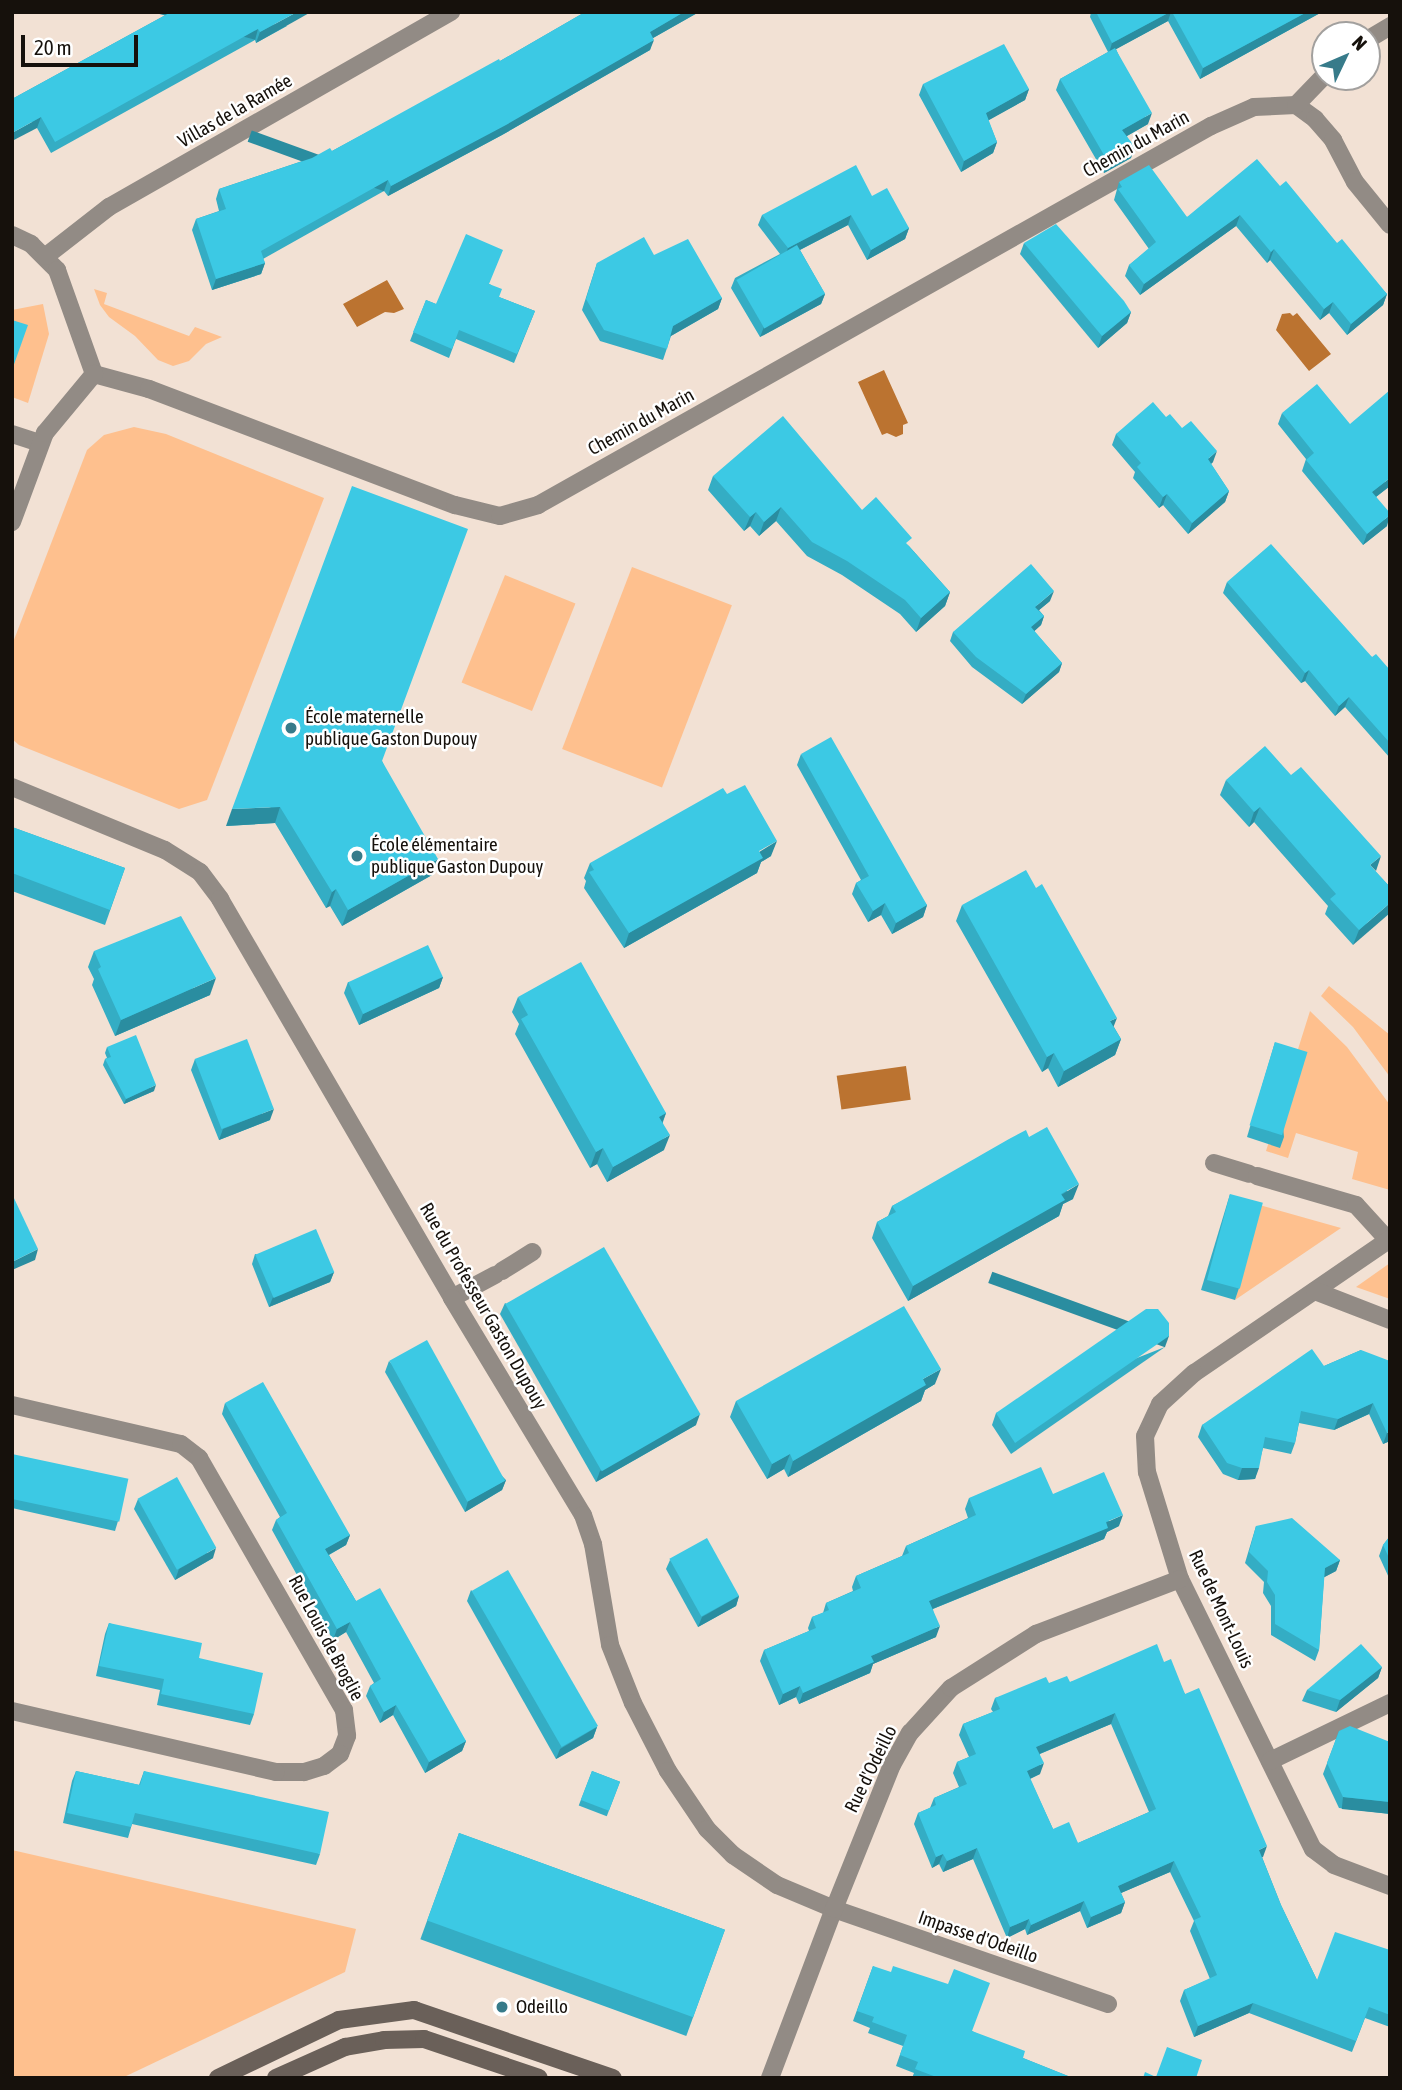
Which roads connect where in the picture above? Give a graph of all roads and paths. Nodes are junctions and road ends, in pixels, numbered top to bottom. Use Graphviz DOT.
graph roads {
  1 [pos="451,12"];
  2 [pos="1311,89"];
  3 [pos="1296,105"];
  4 [pos="1390,225"];
  5 [pos="12,235"];
  6 [pos="46,256"];
  7 [pos="94,374"];
  8 [pos="12,434"];
  9 [pos="40,443"];
  10 [pos="12,522"];
  11 [pos="12,787"];
  12 [pos="1214,1163"];
  13 [pos="1389,1239"];
  14 [pos="533,1252"];
  15 [pos="1315,1292"];
  16 [pos="452,1298"];
  17 [pos="1390,1320"];
  18 [pos="12,1405"];
  19 [pos="1180,1579"];
  20 [pos="1390,1703"];
  21 [pos="12,1711"];
  22 [pos="1270,1760"];
  23 [pos="1390,1886"];
  24 [pos="834,1909"];
  25 [pos="1108,2004"];
  26 [pos="218,2078"];
  27 [pos="276,2078"];
  28 [pos="539,2078"];
  29 [pos="613,2078"];
  30 [pos="771,2078"];
  1 -- 6 [label="street, Villas de la Ramée"];
  2 -- 3 [label="street"];
  3 -- 4 [label="street"];
  3 -- 7 [label="street, Chemin du Marin"];
  5 -- 6 [label="street"];
  6 -- 7 [label="street"];
  7 -- 9 [label="street"];
  8 -- 9 [label="street"];
  9 -- 10 [label="street"];
  11 -- 16 [label="street, Rue du Professeur Gaston Dupouy"];
  12 -- 13 [label="street"];
  13 -- 15 [label="street, Rue de Mont-Louis"];
  14 -- 16 [label="street"];
  15 -- 17 [label="street"];
  15 -- 19 [label="street, Rue de Mont-Louis"];
  16 -- 24 [label="street, Rue du Professeur Gaston Dupouy"];
  18 -- 21 [label="street, Rue Louis de Broglie"];
  19 -- 22 [label="street, Rue de Mont-Louis"];
  19 -- 24 [label="street, Rue d'Odeillo"];
  20 -- 22 [label="street"];
  22 -- 23 [label="street, Rue de Mont-Louis"];
  24 -- 25 [label="street, Impasse d'Odeillo"];
  24 -- 30 [label="street, Rue d'Odeillo"];
  26 -- 29 [label="street"];
  27 -- 28 [label="street"];
}
